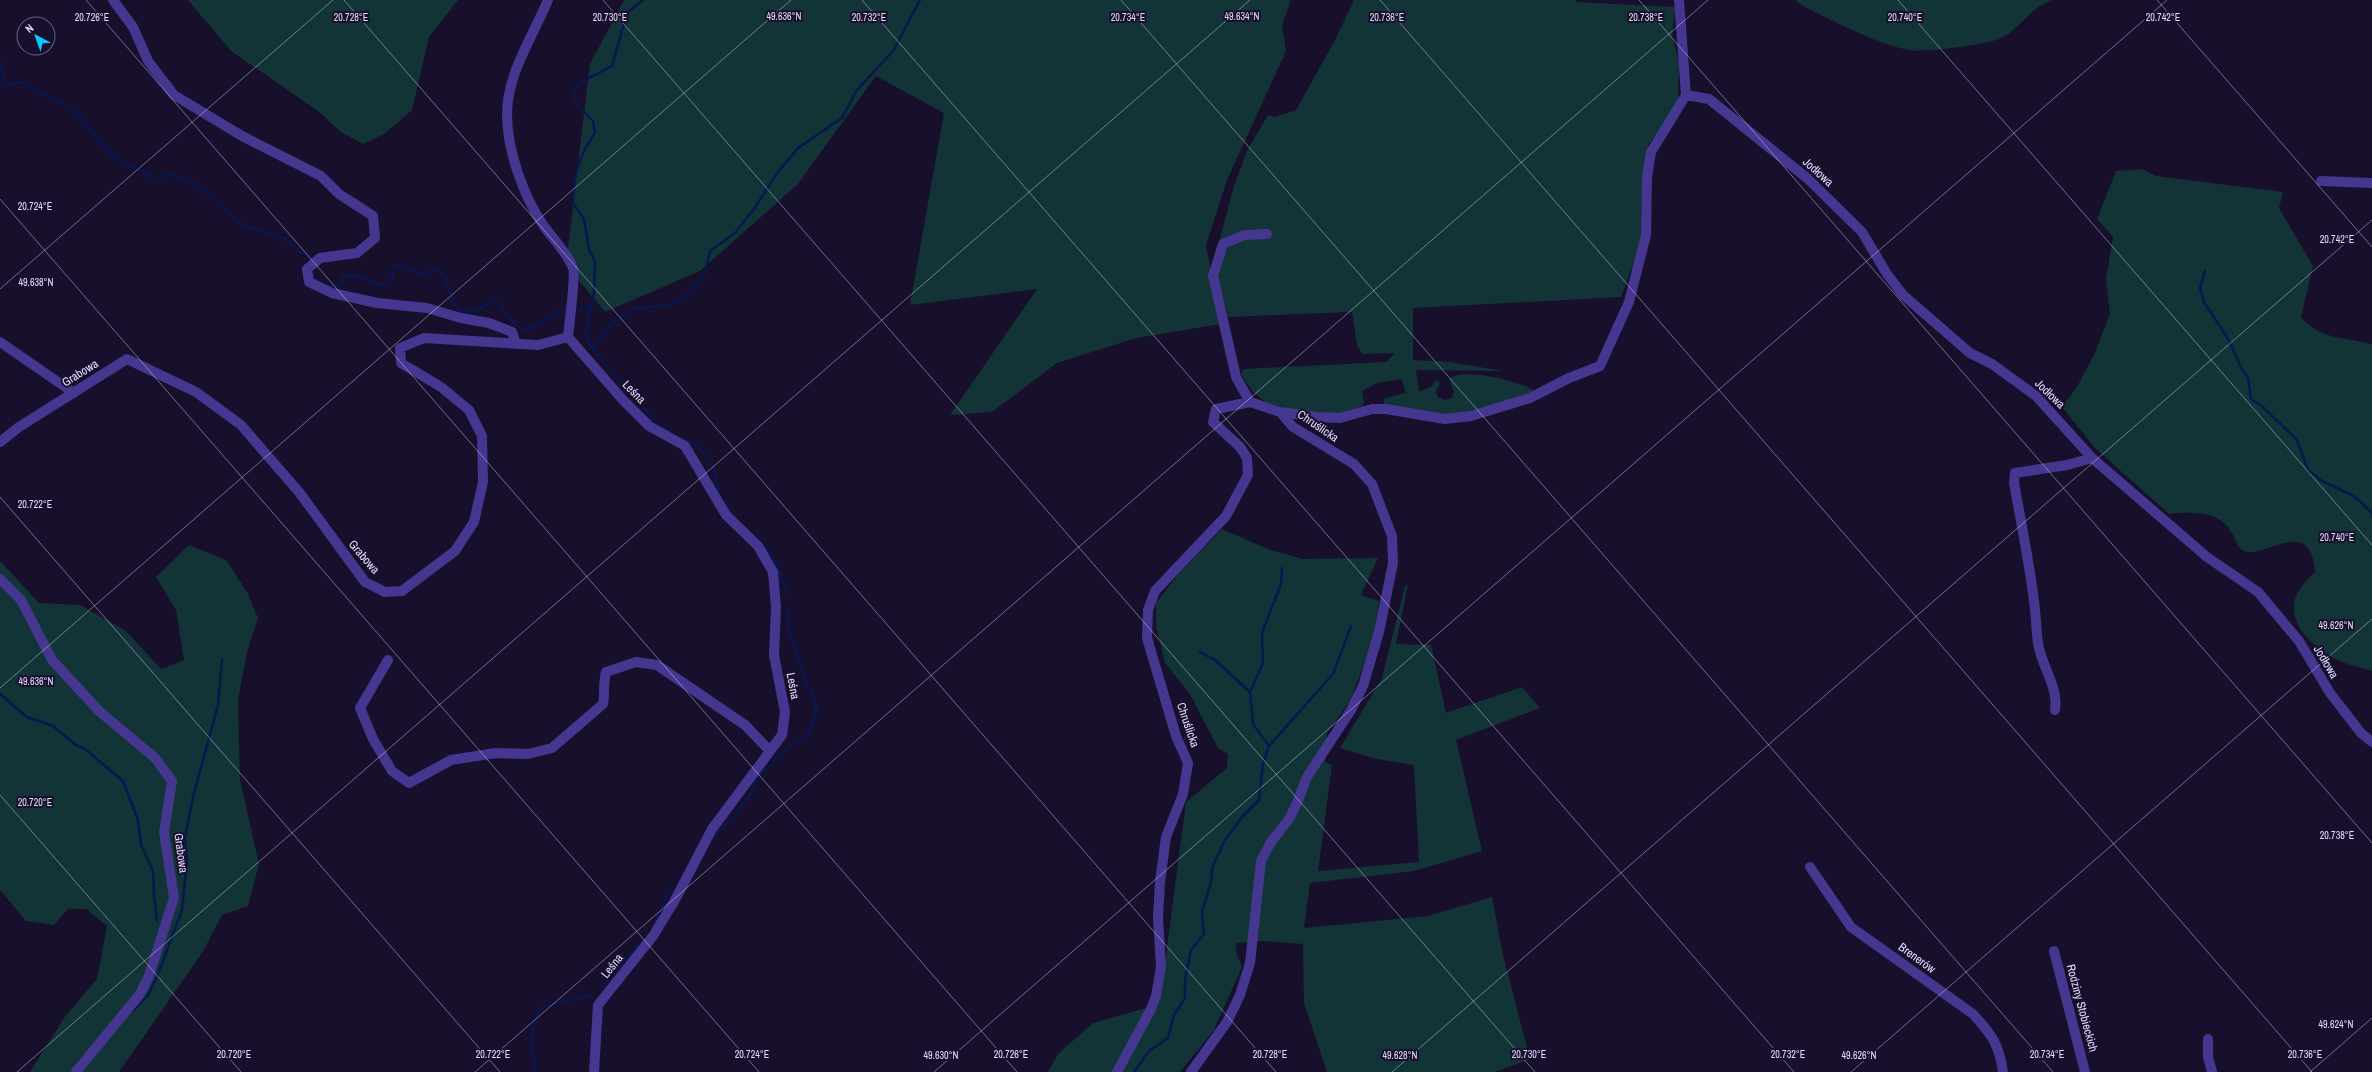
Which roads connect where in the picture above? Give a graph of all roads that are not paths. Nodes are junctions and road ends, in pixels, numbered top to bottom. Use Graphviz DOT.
graph roads {
  1 [pos="113,0"];
  2 [pos="548,0"];
  3 [pos="1679,0"];
  4 [pos="1686,95"];
  5 [pos="2321,181"];
  6 [pos="2372,183"];
  7 [pos="1267,234"];
  8 [pos="564,338"];
  9 [pos="0,342"];
  10 [pos="516,344"];
  11 [pos="74,393"];
  12 [pos="1250,402"];
  13 [pos="1280,412"];
  14 [pos="0,442"];
  15 [pos="2092,458"];
  16 [pos="0,579"];
  17 [pos="388,660"];
  18 [pos="2055,710"];
  19 [pos="2372,742"];
  20 [pos="770,751"];
  21 [pos="1810,867"];
  22 [pos="2054,951"];
  23 [pos="2208,1039"];
  24 [pos="76,1072"];
  25 [pos="594,1072"];
  26 [pos="1117,1072"];
  27 [pos="1191,1072"];
  28 [pos="2003,1072"];
  29 [pos="2085,1072"];
  30 [pos="2212,1072"];
  1 -- 10 [label="street"];
  2 -- 8 [label="street"];
  3 -- 4 [label="street"];
  4 -- 13 [label="street"];
  4 -- 15 [label="street, Jodłowa"];
  5 -- 6 [label="street"];
  7 -- 12 [label="street"];
  8 -- 10 [label="street, Grabowa"];
  8 -- 20 [label="street, Leśna"];
  9 -- 11 [label="street"];
  10 -- 11 [label="street, Grabowa"];
  11 -- 14 [label="street, Grabowa"];
  12 -- 13 [label="street, Chruślicka"];
  12 -- 26 [label="street, Chruślicka"];
  13 -- 27 [label="street, Chruślicka"];
  15 -- 18 [label="street"];
  15 -- 19 [label="street, Jodłowa"];
  16 -- 24 [label="street, Grabowa"];
  17 -- 20 [label="street"];
  20 -- 25 [label="street, Leśna"];
  21 -- 28 [label="street, Brenerów"];
  22 -- 29 [label="street, Rodziny Stobieckich"];
  23 -- 30 [label="street"];
}
